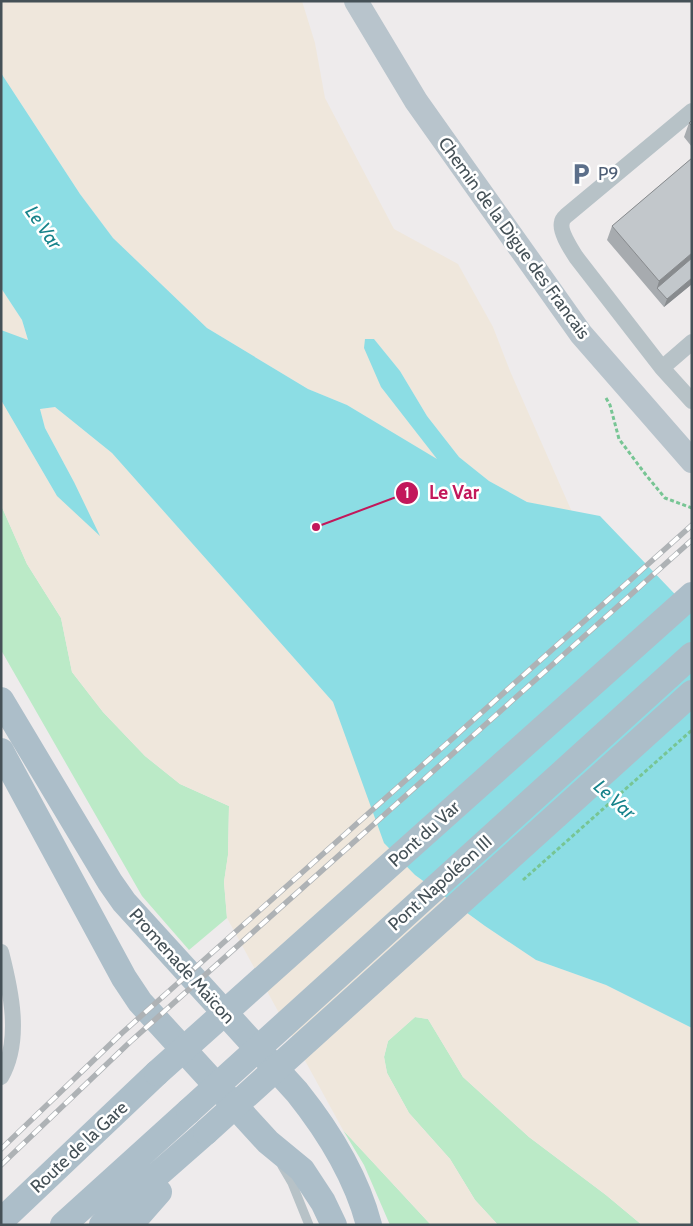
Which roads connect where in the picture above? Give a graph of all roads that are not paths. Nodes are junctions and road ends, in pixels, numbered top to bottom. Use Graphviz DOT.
graph roads {
  1 [pos="356,1"];
  2 [pos="692,111"];
  3 [pos="692,342"];
  4 [pos="662,368"];
  5 [pos="692,401"];
  6 [pos="692,461"];
  7 [pos="692,595"];
  8 [pos="692,655"];
  9 [pos="692,693"];
  10 [pos="1,700"];
  11 [pos="1,751"];
  12 [pos="1,952"];
  13 [pos="157,1073"];
  14 [pos="1,1077"];
  15 [pos="199,1139"];
  16 [pos="268,1142"];
  17 [pos="1,1221"];
  18 [pos="63,1225"];
  19 [pos="102,1225"];
  20 [pos="130,1225"];
  21 [pos="309,1225"];
  22 [pos="334,1225"];
  23 [pos="369,1225"];
  1 -- 6 [label="main road, Chemin de la Digue des Francais"];
  2 -- 4 [label="street"];
  3 -- 4 [label="street"];
  4 -- 5 [label="street"];
  7 -- 13 [label="main road, Pont du Var, bridge"];
  8 -- 18 [label="main road, Pont Napoléon III, bridge"];
  9 -- 15 [label="main road, Pont Napoléon III, bridge"];
  10 -- 23 [label="main road, Promenade Maïcon"];
  11 -- 16 [label="main road"];
  12 -- 14 [label="street"];
  13 -- 17 [label="main road, Route de la Gare"];
  15 -- 19 [label="main road"];
  15 -- 20 [label="main road"];
  16 -- 21 [label="lane"];
  16 -- 22 [label="main road"];
}
